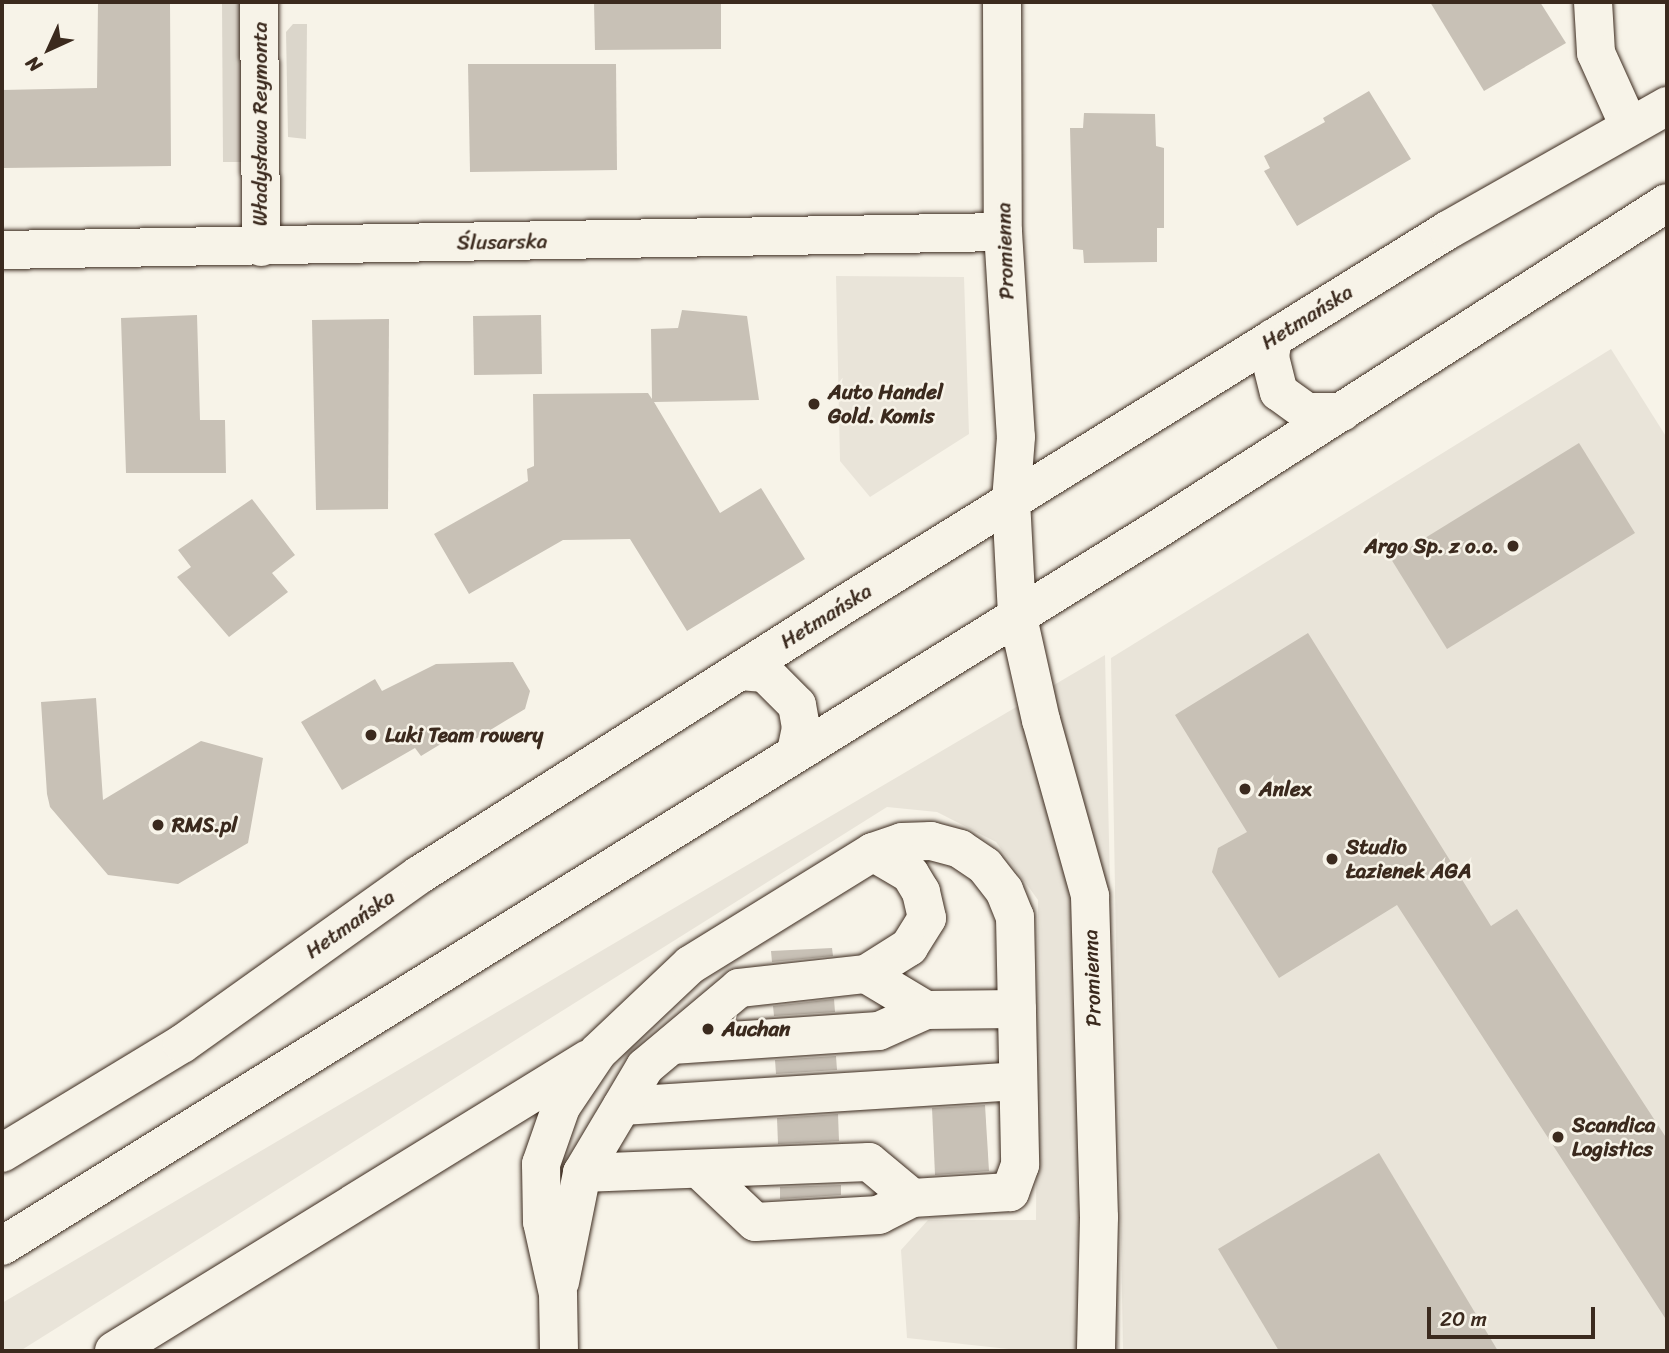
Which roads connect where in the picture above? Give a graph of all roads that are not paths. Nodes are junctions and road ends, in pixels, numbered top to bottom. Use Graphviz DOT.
graph roads {
  1 [pos="259,2"];
  2 [pos="1002,2"];
  3 [pos="1594,2"];
  4 [pos="1667,106"];
  5 [pos="1629,125"];
  6 [pos="1667,203"];
  7 [pos="1003,232"];
  8 [pos="261,247"];
  9 [pos="2,250"];
  10 [pos="1273,338"];
  11 [pos="1342,412"];
  12 [pos="1011,500"];
  13 [pos="1017,613"];
  14 [pos="740,671"];
  15 [pos="796,752"];
  16 [pos="873,852"];
  17 [pos="866,974"];
  18 [pos="1017,1009"];
  19 [pos="926,1010"];
  20 [pos="672,1045"];
  21 [pos="598,1052"];
  22 [pos="1017,1081"];
  23 [pos="622,1106"];
  24 [pos="2,1153"];
  25 [pos="699,1169"];
  26 [pos="582,1173"];
  27 [pos="912,1198"];
  28 [pos="2,1246"];
  29 [pos="558,1294"];
  30 [pos="114,1351"];
  31 [pos="559,1351"];
  32 [pos="1096,1351"];
  1 -- 8 [label="main road, Władysława Reymonta"];
  2 -- 7 [label="main road, Promienna"];
  3 -- 5 [label="main road"];
  4 -- 5 [label="main road, Hetmańska"];
  5 -- 10 [label="main road, Hetmańska"];
  6 -- 11 [label="main road"];
  7 -- 8 [label="main road, Ślusarska"];
  7 -- 12 [label="main road, Promienna"];
  8 -- 9 [label="main road, Ślusarska"];
  10 -- 11 [label="main road"];
  10 -- 12 [label="main road, Hetmańska"];
  11 -- 13 [label="main road"];
  12 -- 13 [label="main road, Promienna"];
  12 -- 14 [label="main road, Hetmańska"];
  13 -- 15 [label="main road"];
  13 -- 32 [label="main road, Promienna"];
  14 -- 15 [label="main road"];
  14 -- 24 [label="main road, Hetmańska"];
  15 -- 28 [label="main road"];
  16 -- 17 [label="main road"];
  16 -- 18 [label="main road"];
  16 -- 21 [label="main road"];
  17 -- 19 [label="main road"];
  17 -- 20 [label="main road"];
  18 -- 19 [label="main road"];
  18 -- 22 [label="main road"];
  19 -- 20 [label="main road"];
  20 -- 23 [label="main road"];
  21 -- 29 [label="main road"];
  21 -- 30 [label="main road"];
  22 -- 23 [label="main road"];
  22 -- 27 [label="main road"];
  23 -- 26 [label="main road"];
  25 -- 26 [label="main road"];
  25 -- 27 [label="main road"];
  25 -- 27 [label="main road"];
  26 -- 29 [label="main road"];
  29 -- 31 [label="main road"];
}
